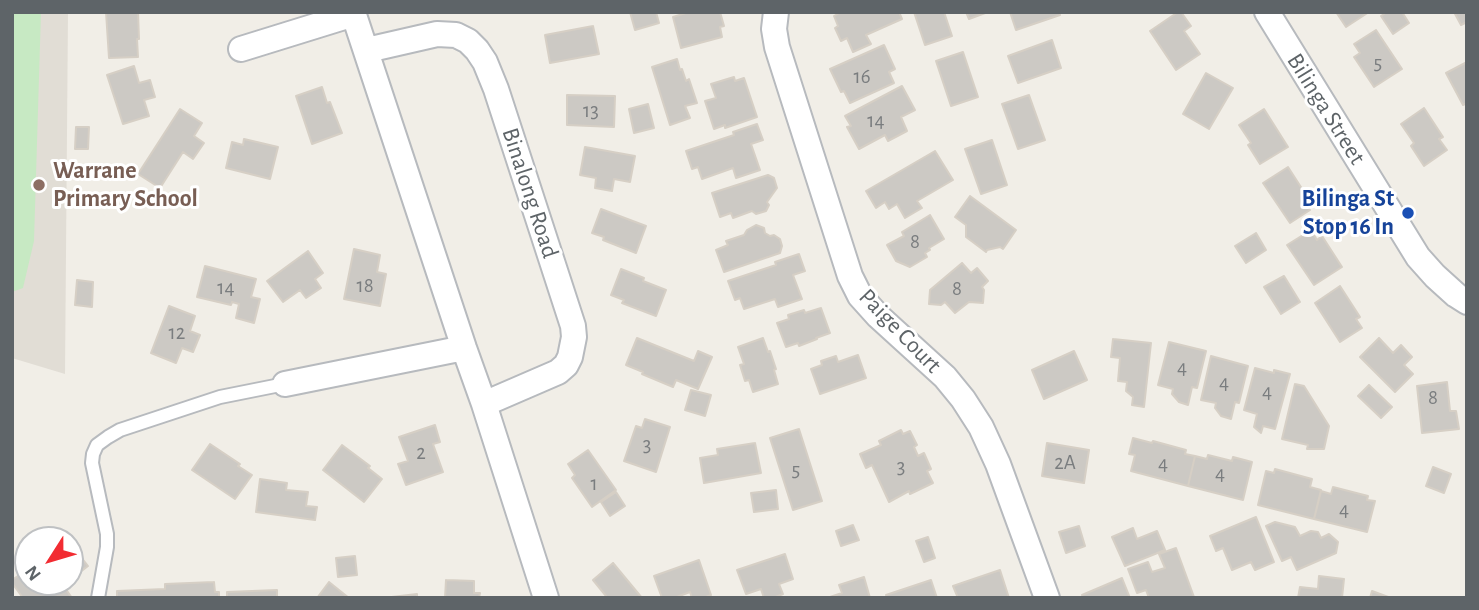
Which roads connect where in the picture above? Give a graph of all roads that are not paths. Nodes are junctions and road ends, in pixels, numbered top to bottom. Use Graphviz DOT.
graph roads {
  1 [pos="776,12"];
  2 [pos="1267,12"];
  3 [pos="354,13"];
  4 [pos="241,49"];
  5 [pos="367,50"];
  6 [pos="1467,302"];
  7 [pos="464,348"];
  8 [pos="285,384"];
  9 [pos="484,404"];
  10 [pos="98,598"];
  11 [pos="546,598"];
  12 [pos="1047,598"];
  1 -- 12 [label="street, Paige Court"];
  2 -- 6 [label="street, Bilinga Street"];
  3 -- 4 [label="street"];
  3 -- 5 [label="street"];
  5 -- 7 [label="street"];
  5 -- 9 [label="street, Binalong Road"];
  7 -- 8 [label="street"];
  7 -- 9 [label="street"];
  8 -- 10 [label="lane"];
  9 -- 11 [label="street"];
}
